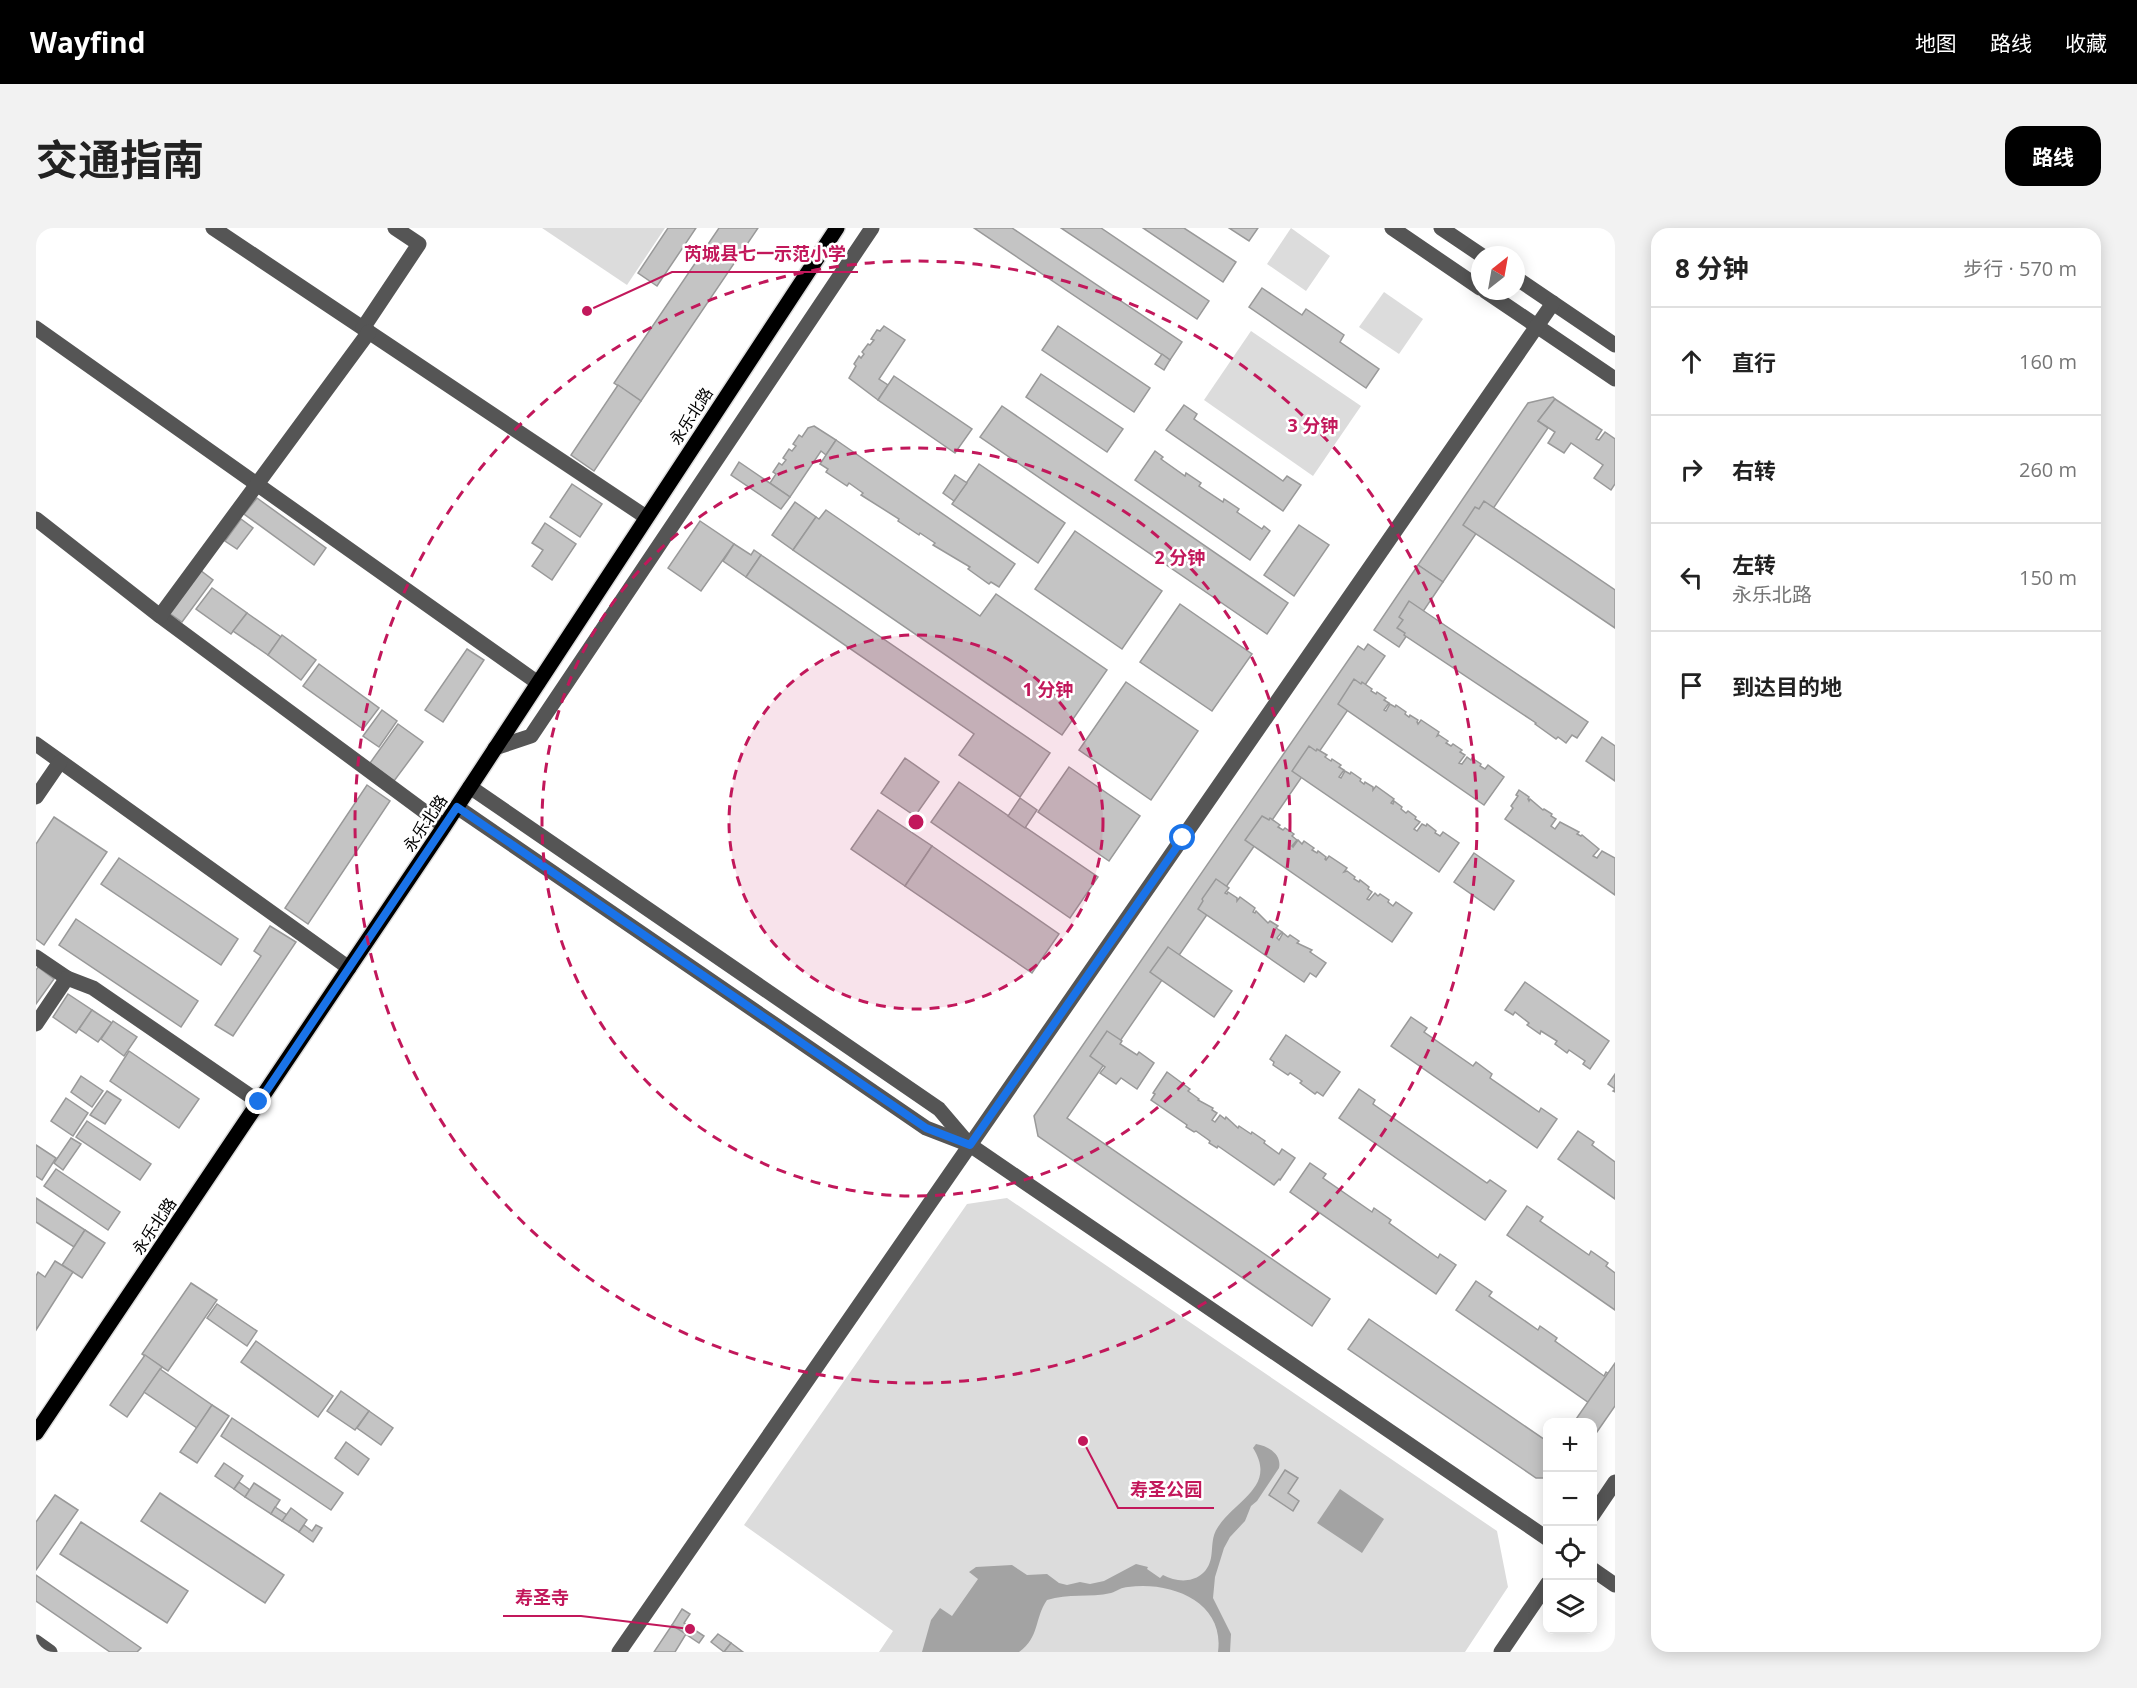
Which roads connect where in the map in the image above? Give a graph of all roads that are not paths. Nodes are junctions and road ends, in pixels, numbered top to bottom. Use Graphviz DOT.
graph roads {
  1 [pos="213,228"];
  2 [pos="395,228"];
  3 [pos="837,228"];
  4 [pos="872,228"];
  5 [pos="1392,228"];
  6 [pos="1441,228"];
  7 [pos="1471,248"];
  8 [pos="1471,282"];
  9 [pos="1525,284"];
  10 [pos="1498,300"];
  11 [pos="1553,303"];
  12 [pos="1537,326"];
  13 [pos="36,328"];
  14 [pos="366,330"];
  15 [pos="1615,345"];
  16 [pos="1615,379"];
  17 [pos="256,484"];
  18 [pos="646,517"];
  19 [pos="36,519"];
  20 [pos="160,616"];
  21 [pos="538,683"];
  22 [pos="36,744"];
  23 [pos="495,748"];
  24 [pos="60,762"];
  25 [pos="470,787"];
  26 [pos="36,797"];
  27 [pos="457,807"];
  28 [pos="444,826"];
  29 [pos="36,957"];
  30 [pos="349,968"];
  31 [pos="67,978"];
  32 [pos="36,1024"];
  33 [pos="259,1102"];
  34 [pos="970,1145"];
  35 [pos="36,1433"];
  36 [pos="1615,1482"];
  37 [pos="1597,1510"];
  38 [pos="1543,1536"];
  39 [pos="1597,1572"];
  40 [pos="1615,1585"];
  41 [pos="1543,1590"];
  42 [pos="36,1642"];
  43 [pos="50,1652"];
  44 [pos="619,1652"];
  45 [pos="1501,1652"];
  1 -- 14 [label="street"];
  2 -- 14 [label="street"];
  3 -- 18 [label="main road, 永乐北路"];
  4 -- 23 [label="street"];
  5 -- 8 [label="street"];
  6 -- 7 [label="street"];
  9 -- 11 [label="street"];
  10 -- 12 [label="street"];
  11 -- 12 [label="street"];
  11 -- 15 [label="street"];
  12 -- 16 [label="street"];
  12 -- 34 [label="street"];
  13 -- 17 [label="street"];
  14 -- 17 [label="street"];
  14 -- 18 [label="street"];
  17 -- 20 [label="street"];
  17 -- 21 [label="street"];
  18 -- 21 [label="main road, 永乐北路"];
  19 -- 20 [label="street"];
  20 -- 28 [label="street"];
  21 -- 23 [label="main road, 永乐北路"];
  22 -- 24 [label="street"];
  23 -- 25 [label="main road, 永乐北路"];
  24 -- 26 [label="street"];
  24 -- 30 [label="street"];
  25 -- 27 [label="main road, 永乐北路"];
  25 -- 34 [label="street"];
  27 -- 28 [label="main road, 永乐北路"];
  27 -- 34 [label="street"];
  28 -- 30 [label="main road, 永乐北路"];
  29 -- 31 [label="street"];
  30 -- 33 [label="main road, 永乐北路"];
  31 -- 32 [label="street"];
  31 -- 33 [label="street"];
  33 -- 35 [label="main road, 永乐北路"];
  34 -- 38 [label="street"];
  34 -- 44 [label="street"];
  36 -- 37 [label="street"];
  39 -- 40 [label="street"];
  41 -- 45 [label="street"];
  42 -- 43 [label="street"];
}
